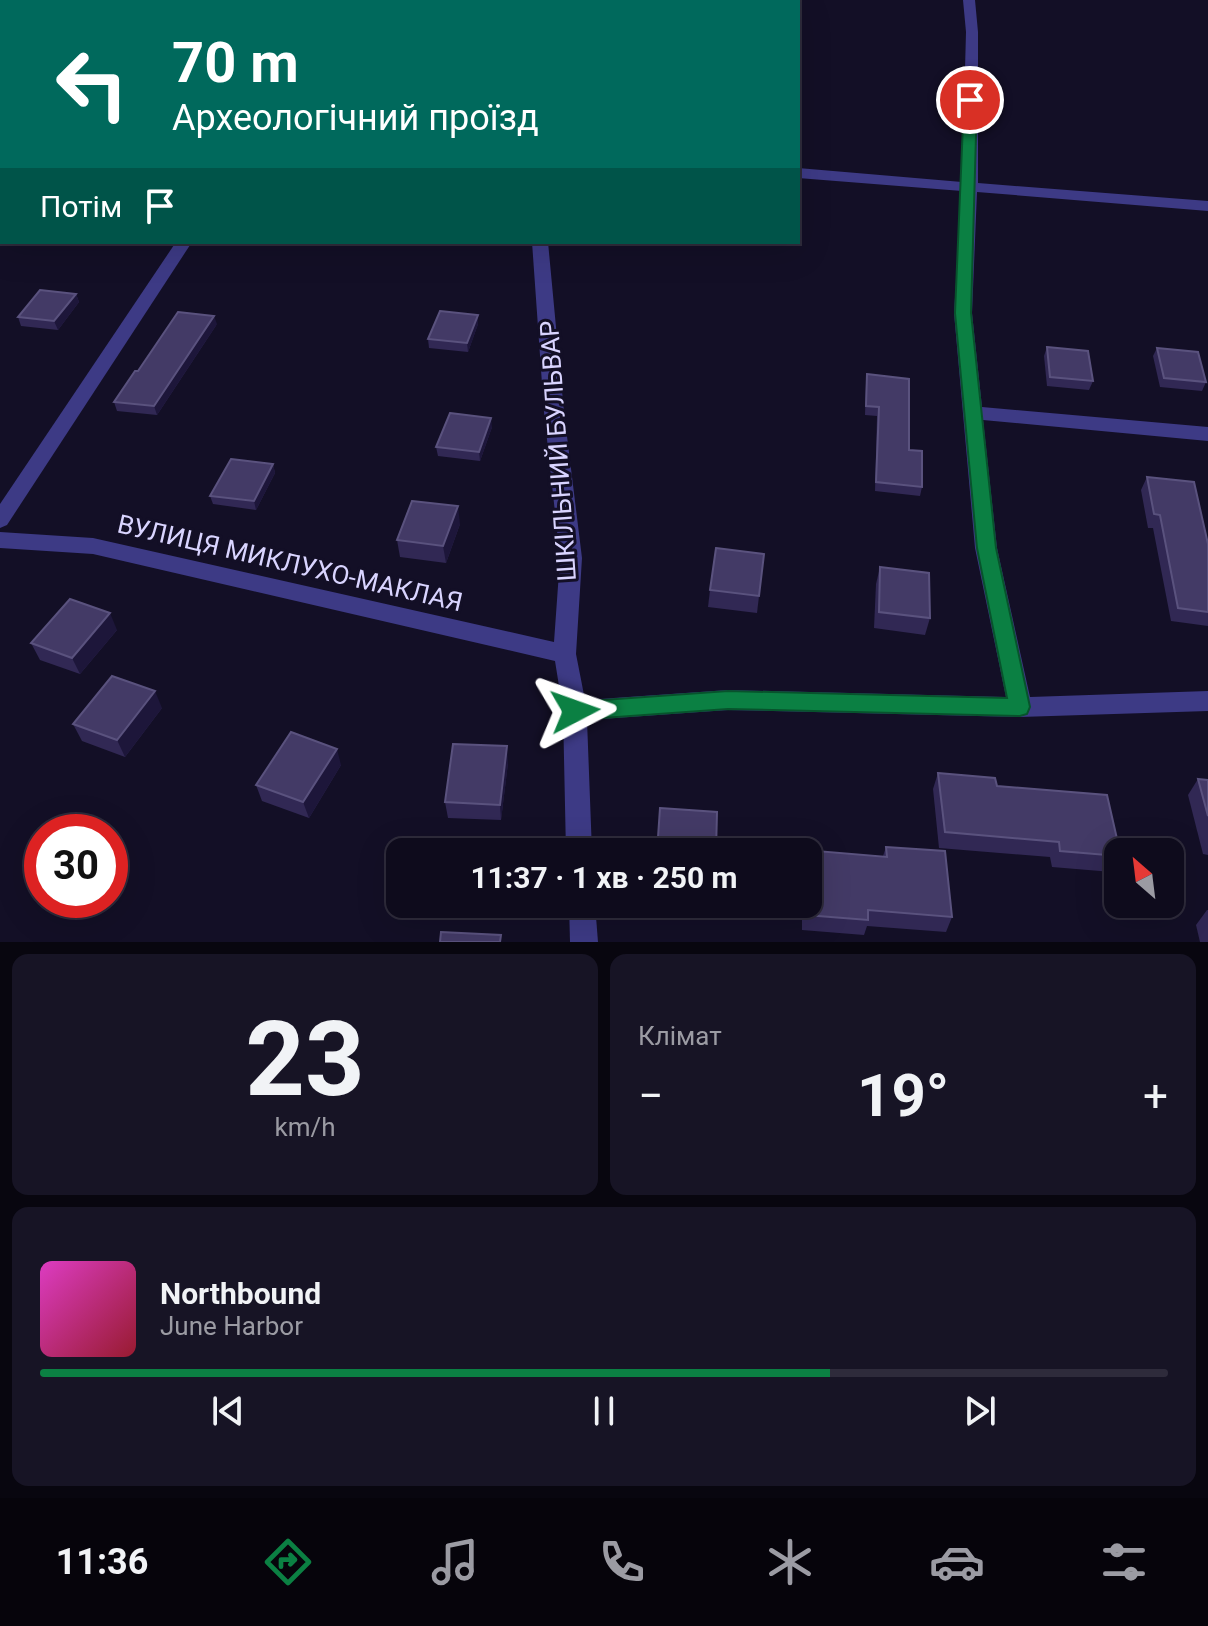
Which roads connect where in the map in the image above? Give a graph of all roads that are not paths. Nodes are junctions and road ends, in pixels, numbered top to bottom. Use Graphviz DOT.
graph roads {
  1 [pos="969,0"];
  2 [pos="800,173"];
  3 [pos="970,186"];
  4 [pos="1208,206"];
  5 [pos="183,244"];
  6 [pos="540,244"];
  7 [pos="973,413"];
  8 [pos="1208,434"];
  9 [pos="0,520"];
  10 [pos="0,540"];
  11 [pos="565,654"];
  12 [pos="1208,701"];
  13 [pos="1020,707"];
  14 [pos="575,711"];
  15 [pos="579,838"];
  16 [pos="583,918"];
  17 [pos="584,942"];
  1 -- 3 [label="street"];
  2 -- 3 [label="street"];
  3 -- 4 [label="street"];
  3 -- 7 [label="street"];
  5 -- 9 [label="street"];
  6 -- 11 [label="street, ШКІЛЬНИЙ БУЛЬВАР"];
  7 -- 8 [label="street"];
  7 -- 13 [label="street"];
  10 -- 11 [label="street, ВУЛИЦЯ МИКЛУХО-МАКЛАЯ"];
  11 -- 14 [label="street, ШКІЛЬНИЙ БУЛЬВАР"];
  12 -- 13 [label="street"];
  13 -- 14 [label="street"];
  14 -- 15 [label="street, ШКІЛЬНИЙ БУЛЬВАР"];
  16 -- 17 [label="street"];
}
